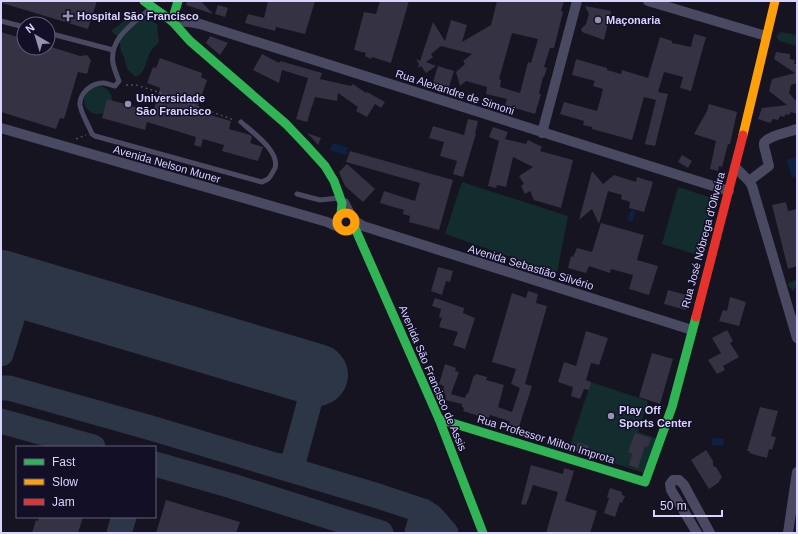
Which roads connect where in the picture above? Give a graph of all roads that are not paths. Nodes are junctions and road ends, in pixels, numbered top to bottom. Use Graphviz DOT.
graph roads {
  1 [pos="144,1"];
  2 [pos="161,1"];
  3 [pos="178,1"];
  4 [pos="577,1"];
  5 [pos="648,1"];
  6 [pos="775,1"];
  7 [pos="151,7"];
  8 [pos="1,21"];
  9 [pos="172,21"];
  10 [pos="16,25"];
  11 [pos="56,35"];
  12 [pos="766,36"];
  13 [pos="113,50"];
  14 [pos="241,122"];
  15 [pos="1,128"];
  16 [pos="797,129"];
  17 [pos="542,133"];
  18 [pos="735,167"];
  19 [pos="749,181"];
  20 [pos="729,192"];
  21 [pos="297,194"];
  22 [pos="340,198"];
  23 [pos="338,219"];
  24 [pos="355,226"];
  25 [pos="692,330"];
  26 [pos="797,338"];
  27 [pos="439,419"];
  28 [pos="797,472"];
  29 [pos="645,482"];
  30 [pos="483,533"];
  31 [pos="697,533"];
  32 [pos="710,533"];
  33 [pos="788,533"];
  1 -- 7 [label="street"];
  2 -- 7 [label="street"];
  3 -- 9 [label="street"];
  4 -- 17 [label="street"];
  5 -- 12 [label="street"];
  6 -- 12 [label="street, Rua José Nóbrega d'Oliveira"];
  7 -- 9 [label="street"];
  7 -- 13 [label="lane"];
  8 -- 10 [label="lane"];
  9 -- 17 [label="street, Rua Alexandre de Simoni"];
  9 -- 22 [label="street"];
  11 -- 13 [label="lane"];
  12 -- 18 [label="street, Rua José Nóbrega d'Oliveira"];
  13 -- 14 [label="lane"];
  15 -- 23 [label="street, Avenida Nelson Muner"];
  16 -- 19 [label="street"];
  17 -- 20 [label="street, Rua Alexandre de Simoni"];
  18 -- 19 [label="street"];
  18 -- 20 [label="street, Rua José Nóbrega d'Oliveira"];
  19 -- 26 [label="street"];
  20 -- 25 [label="street, Rua José Nóbrega d'Oliveira"];
  21 -- 22 [label="lane"];
  22 -- 23 [label="street"];
  22 -- 24 [label="lane"];
  23 -- 24 [label="street"];
  23 -- 24 [label="street"];
  24 -- 25 [label="street, Avenida Sebastião Silvério"];
  24 -- 27 [label="street, Avenida São Francisco de Assis"];
  25 -- 29 [label="street, Rua José Nóbrega d'Oliveira"];
  27 -- 29 [label="street, Rua Professor Milton Improta"];
  27 -- 30 [label="street, Avenida São Francisco de Assis"];
  28 -- 33 [label="street"];
  31 -- 32 [label="street"];
}
